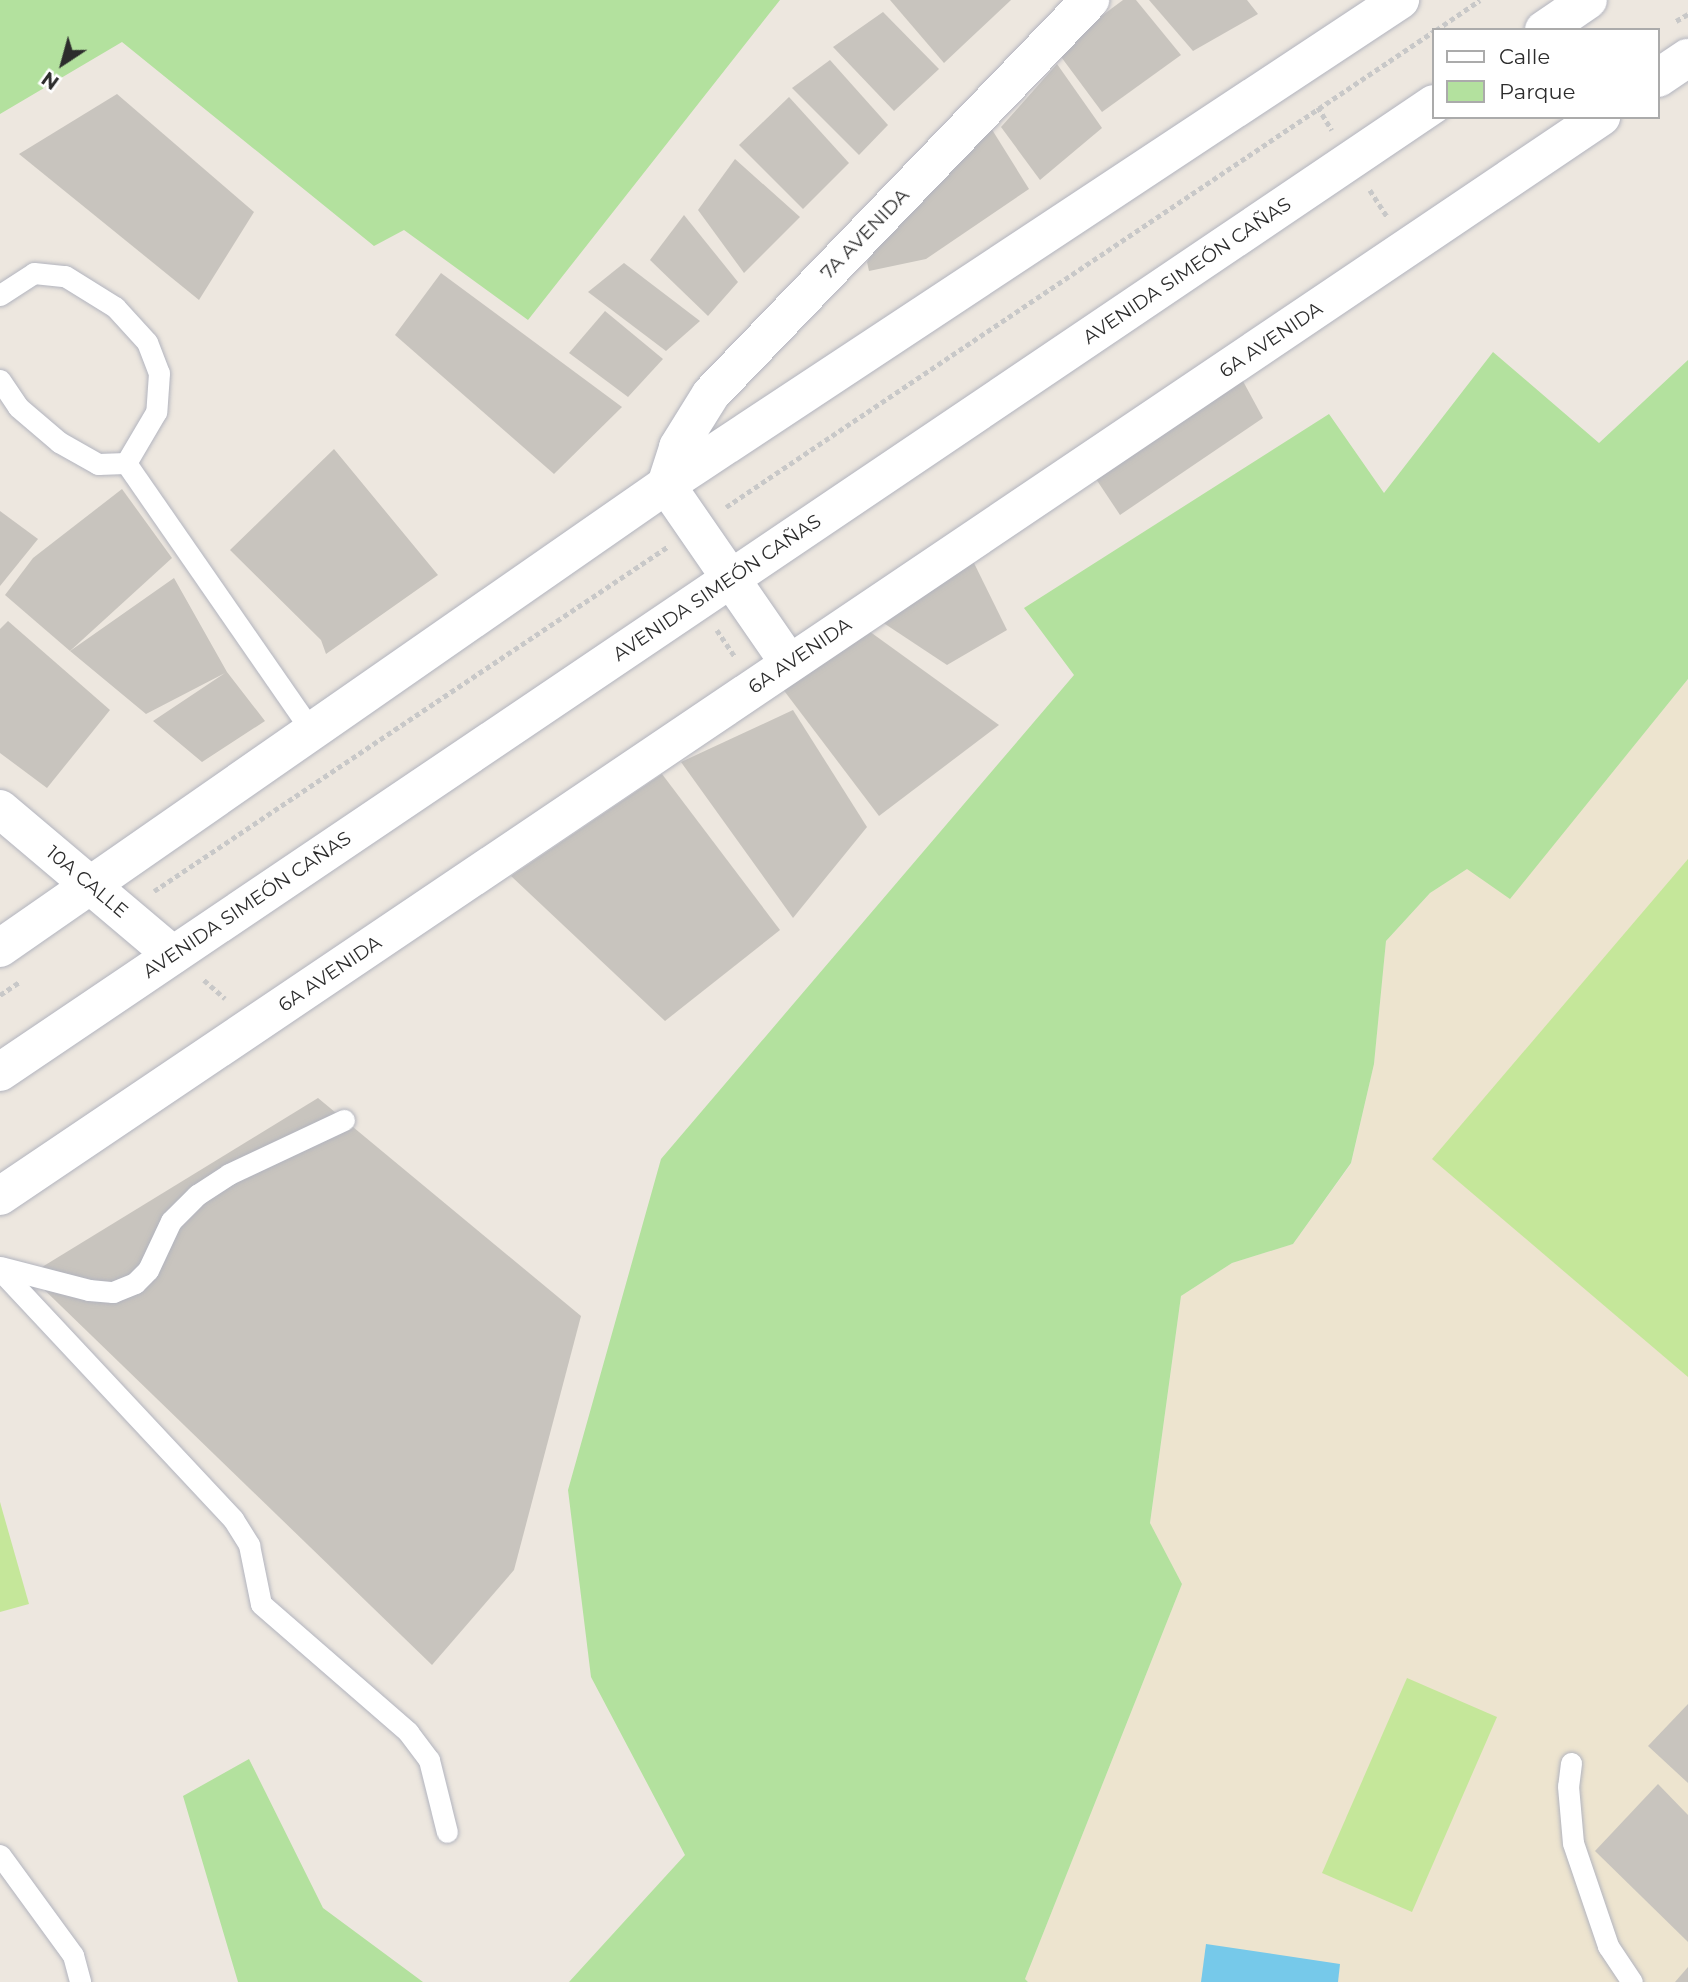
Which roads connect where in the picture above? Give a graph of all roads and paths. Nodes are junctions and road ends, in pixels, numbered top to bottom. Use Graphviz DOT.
graph roads {
  1 [pos="1090,0"];
  2 [pos="1400,0"];
  3 [pos="1480,0"];
  4 [pos="1588,0"];
  5 [pos="1439,28"];
  6 [pos="1547,28"];
  7 [pos="1688,58"];
  8 [pos="1660,77"];
  9 [pos="1432,105"];
  10 [pos="1598,119"];
  11 [pos="0,295"];
  12 [pos="0,380"];
  13 [pos="125,463"];
  14 [pos="666,485"];
  15 [pos="731,579"];
  16 [pos="789,663"];
  17 [pos="312,732"];
  18 [pos="0,809"];
  19 [pos="91,886"];
  20 [pos="0,948"];
  21 [pos="173,955"];
  22 [pos="0,1072"];
  23 [pos="344,1121"];
  24 [pos="0,1196"];
  25 [pos="0,1269"];
  26 [pos="1571,1763"];
  27 [pos="447,1832"];
  28 [pos="0,1855"];
  29 [pos="80,1982"];
  30 [pos="1632,1982"];
  1 -- 14 [label="street, 7A AVENIDA"];
  2 -- 14 [label="street"];
  3 -- 5 [label="path"];
  4 -- 6 [label="street"];
  7 -- 8 [label="street"];
  9 -- 15 [label="street, AVENIDA SIMEÓN CAÑAS"];
  10 -- 16 [label="street, 6A AVENIDA"];
  11 -- 13 [label="lane"];
  12 -- 13 [label="lane"];
  13 -- 17 [label="lane"];
  14 -- 15 [label="street"];
  14 -- 17 [label="street"];
  15 -- 16 [label="street"];
  15 -- 21 [label="street, AVENIDA SIMEÓN CAÑAS"];
  16 -- 24 [label="street, 6A AVENIDA"];
  17 -- 19 [label="street"];
  18 -- 19 [label="street, 10A CALLE"];
  19 -- 20 [label="street"];
  19 -- 21 [label="street, 10A CALLE"];
  21 -- 22 [label="street, AVENIDA SIMEÓN CAÑAS"];
  23 -- 25 [label="lane"];
  25 -- 27 [label="lane"];
  26 -- 30 [label="lane"];
  28 -- 29 [label="lane"];
}
